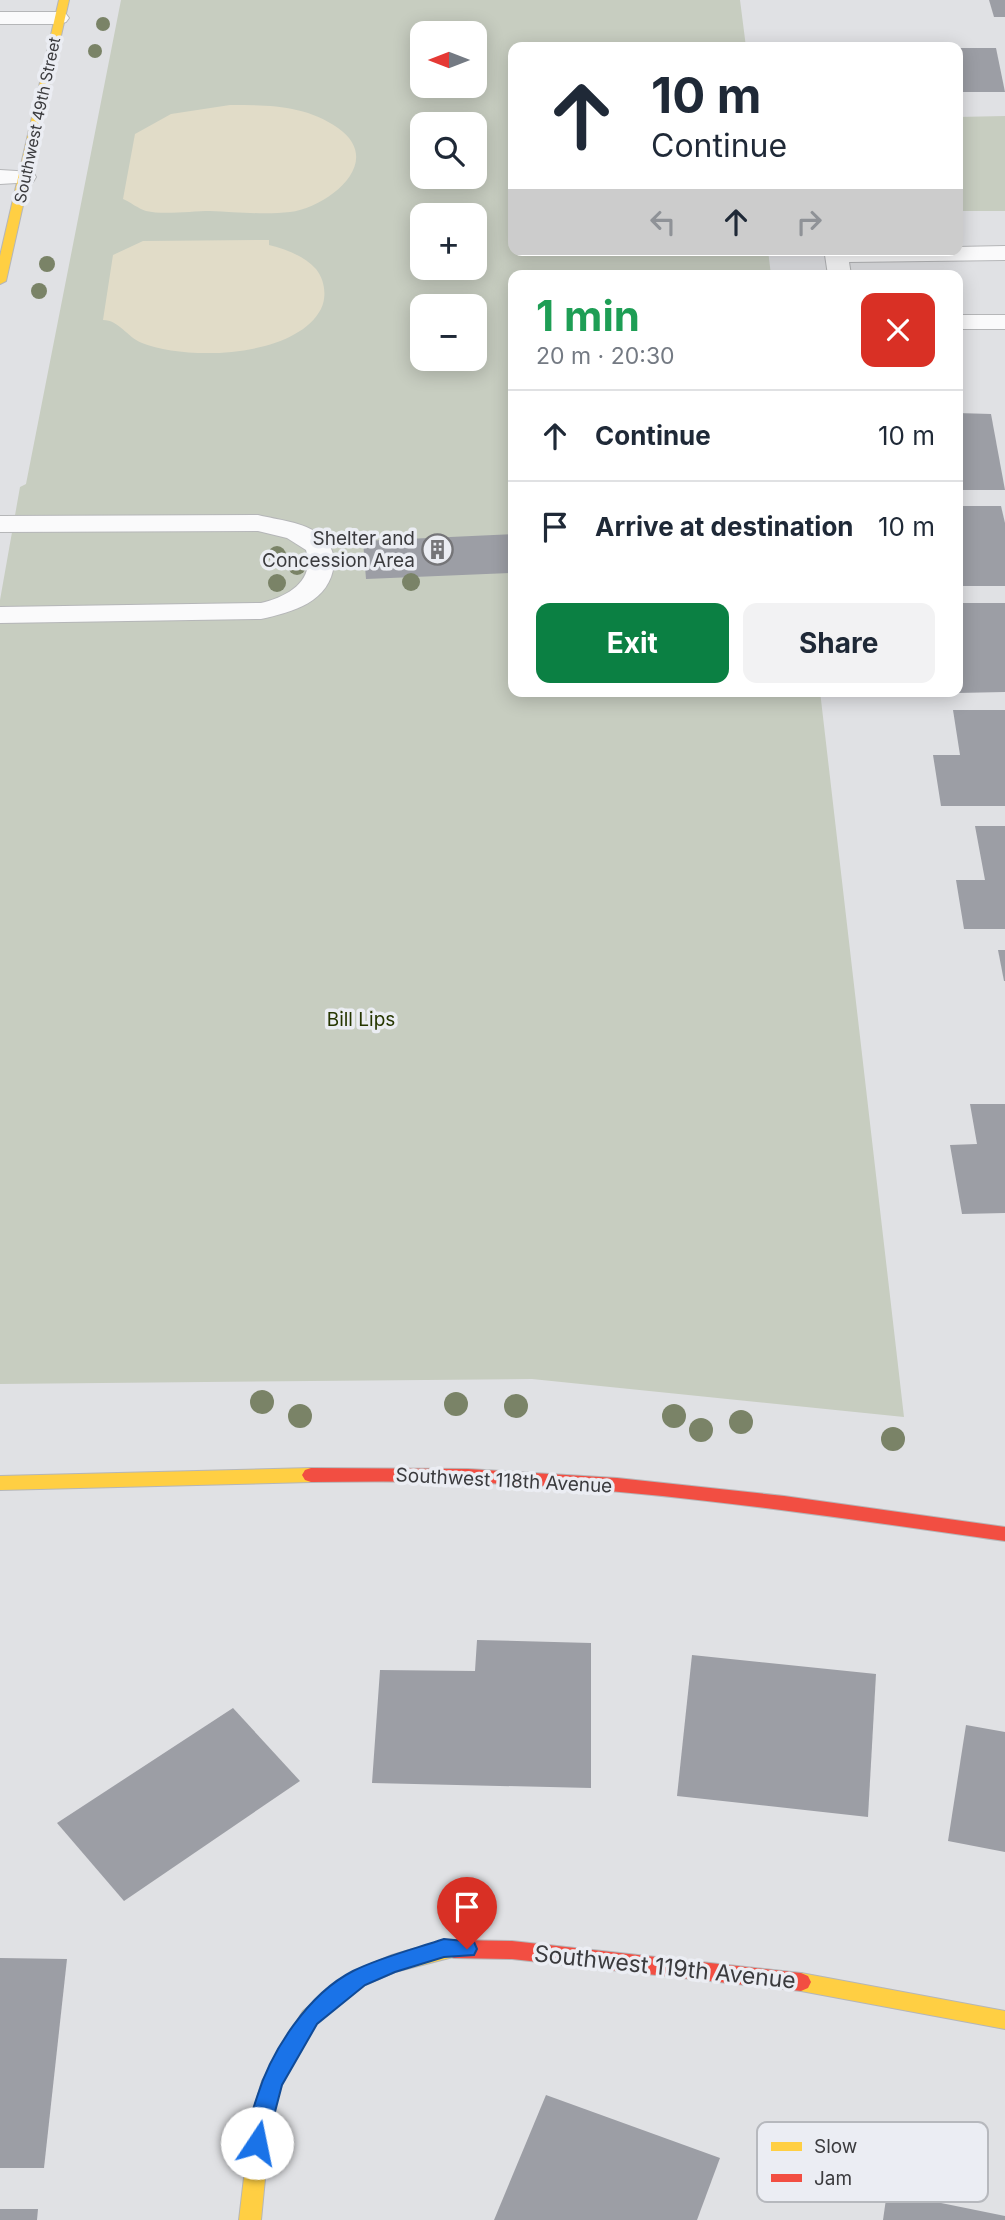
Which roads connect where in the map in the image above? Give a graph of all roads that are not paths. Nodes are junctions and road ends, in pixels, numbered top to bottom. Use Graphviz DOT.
graph roads {
  1 [pos="62,9"];
  2 [pos="0,18"];
  3 [pos="0,177"];
  4 [pos="25,177"];
  5 [pos="963,253"];
  6 [pos="1005,253"];
  7 [pos="0,281"];
  8 [pos="963,322"];
  9 [pos="1005,322"];
  10 [pos="0,524"];
  11 [pos="0,615"];
  12 [pos="0,1483"];
  13 [pos="1005,1534"];
  14 [pos="1005,2020"];
  15 [pos="250,2220"];
  1 -- 2 [label="lane"];
  1 -- 4 [label="street, Southwest 49th Street"];
  3 -- 4 [label="lane"];
  4 -- 7 [label="street, Southwest 49th Street"];
  5 -- 6 [label="lane"];
  8 -- 9 [label="lane"];
  10 -- 11 [label="lane"];
  12 -- 13 [label="street, Southwest 118th Avenue"];
  14 -- 15 [label="street, Southwest 119th Avenue"];
}
